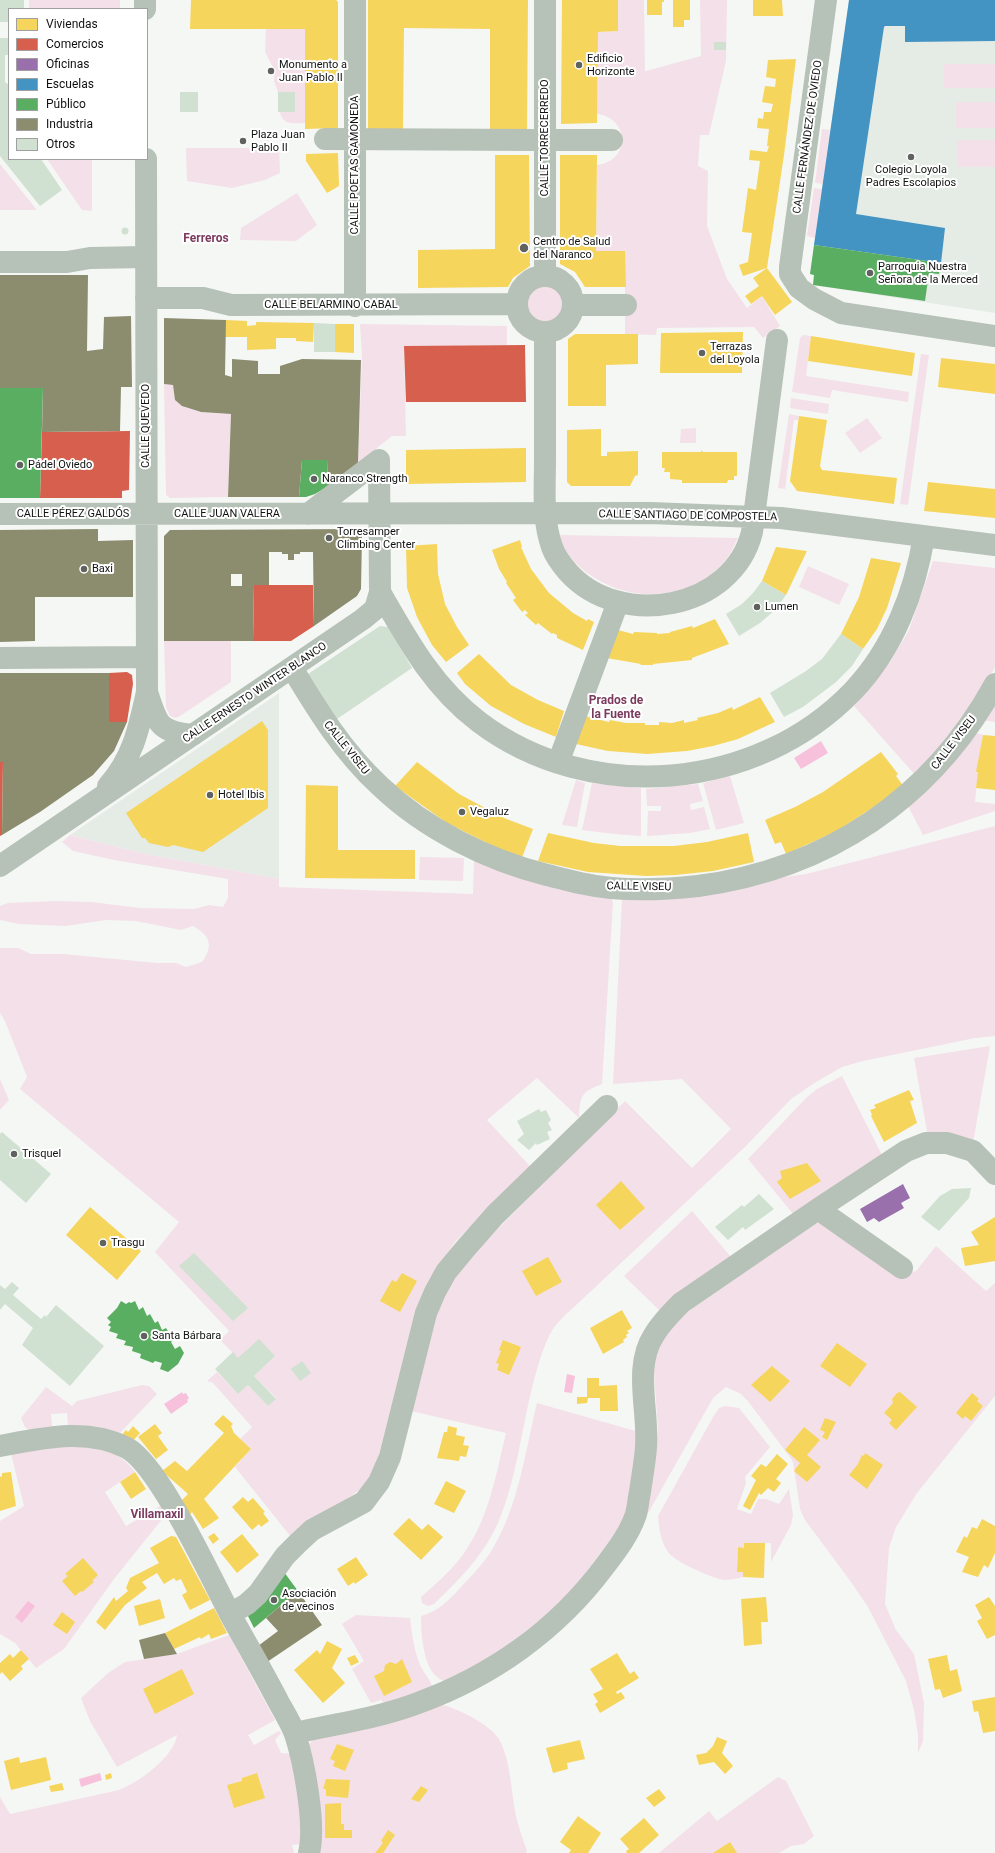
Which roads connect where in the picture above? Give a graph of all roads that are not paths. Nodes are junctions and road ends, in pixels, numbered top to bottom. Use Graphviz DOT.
graph roads {
  1 [pos="355,0"];
  2 [pos="545,0"];
  3 [pos="826,0"];
  4 [pos="325,139"];
  5 [pos="355,140"];
  6 [pos="612,140"];
  7 [pos="146,160"];
  8 [pos="146,257"];
  9 [pos="0,262"];
  10 [pos="545,276"];
  11 [pos="146,298"];
  12 [pos="517,304"];
  13 [pos="573,305"];
  14 [pos="626,305"];
  15 [pos="355,306"];
  16 [pos="545,332"];
  17 [pos="995,336"];
  18 [pos="777,340"];
  19 [pos="146,513"];
  20 [pos="0,514"];
  21 [pos="308,514"];
  22 [pos="545,514"];
  23 [pos="379,515"];
  24 [pos="754,516"];
  25 [pos="924,536"];
  26 [pos="995,545"];
  27 [pos="380,592"];
  28 [pos="618,602"];
  29 [pos="147,657"];
  30 [pos="0,658"];
  31 [pos="292,668"];
  32 [pos="995,684"];
  33 [pos="147,692"];
  34 [pos="193,735"];
  35 [pos="558,762"];
  36 [pos="93,804"];
  37 [pos="55,829"];
  38 [pos="0,856"];
  39 [pos="0,866"];
  40 [pos="607,1106"];
  41 [pos="995,1174"];
  42 [pos="818,1208"];
  43 [pos="902,1268"];
  44 [pos="0,1446"];
  45 [pos="230,1614"];
  46 [pos="295,1733"];
  47 [pos="309,1853"];
  1 -- 5 [label="street, CALLE POETAS GAMONEDA"];
  2 -- 10 [label="street, CALLE TORRECERREDO"];
  3 -- 17 [label="street, CALLE FERNÁNDEZ DE OVIEDO"];
  4 -- 5 [label="street"];
  5 -- 6 [label="street"];
  5 -- 15 [label="street, CALLE POETAS GAMONEDA"];
  7 -- 8 [label="street, CALLE QUEVEDO"];
  8 -- 9 [label="street"];
  8 -- 11 [label="street, CALLE QUEVEDO"];
  10 -- 12 [label="street"];
  10 -- 13 [label="street"];
  11 -- 15 [label="street, CALLE BELARMINO CABAL"];
  11 -- 19 [label="street, CALLE QUEVEDO"];
  12 -- 15 [label="street, CALLE BELARMINO CABAL"];
  12 -- 16 [label="street"];
  13 -- 14 [label="street"];
  13 -- 16 [label="street"];
  16 -- 22 [label="street"];
  18 -- 24 [label="street"];
  19 -- 20 [label="street, CALLE PÉREZ GALDÓS"];
  19 -- 21 [label="street, CALLE JUAN VALERA"];
  19 -- 29 [label="street, CALLE QUEVEDO"];
  21 -- 23 [label="street, CALLE JUAN VALERA"];
  21 -- 23 [label="street"];
  22 -- 23 [label="street, CALLE SANTIAGO DE COMPOSTELA"];
  22 -- 24 [label="street, CALLE SANTIAGO DE COMPOSTELA"];
  22 -- 28 [label="street"];
  23 -- 27 [label="street, CALLE ERNESTO WINTER BLANCO"];
  24 -- 25 [label="street, CALLE SANTIAGO DE COMPOSTELA"];
  24 -- 28 [label="street"];
  25 -- 26 [label="street, CALLE SANTIAGO DE COMPOSTELA"];
  25 -- 35 [label="street"];
  27 -- 31 [label="street, CALLE ERNESTO WINTER BLANCO"];
  27 -- 35 [label="street"];
  28 -- 35 [label="street"];
  29 -- 30 [label="street"];
  29 -- 33 [label="street, CALLE QUEVEDO"];
  31 -- 32 [label="street, CALLE VISEU"];
  31 -- 34 [label="street, CALLE ERNESTO WINTER BLANCO"];
  33 -- 34 [label="street, CALLE QUEVEDO"];
  33 -- 36 [label="street, CALLE QUEVEDO"];
  34 -- 36 [label="street, CALLE ERNESTO WINTER BLANCO"];
  36 -- 37 [label="street, CALLE ERNESTO WINTER BLANCO"];
  37 -- 38 [label="street, CALLE ERNESTO WINTER BLANCO"];
  37 -- 39 [label="street, CALLE ERNESTO WINTER BLANCO"];
  40 -- 45 [label="street"];
  41 -- 42 [label="street"];
  42 -- 43 [label="street"];
  42 -- 46 [label="street"];
  44 -- 45 [label="street"];
  45 -- 46 [label="street"];
  46 -- 47 [label="street"];
}
